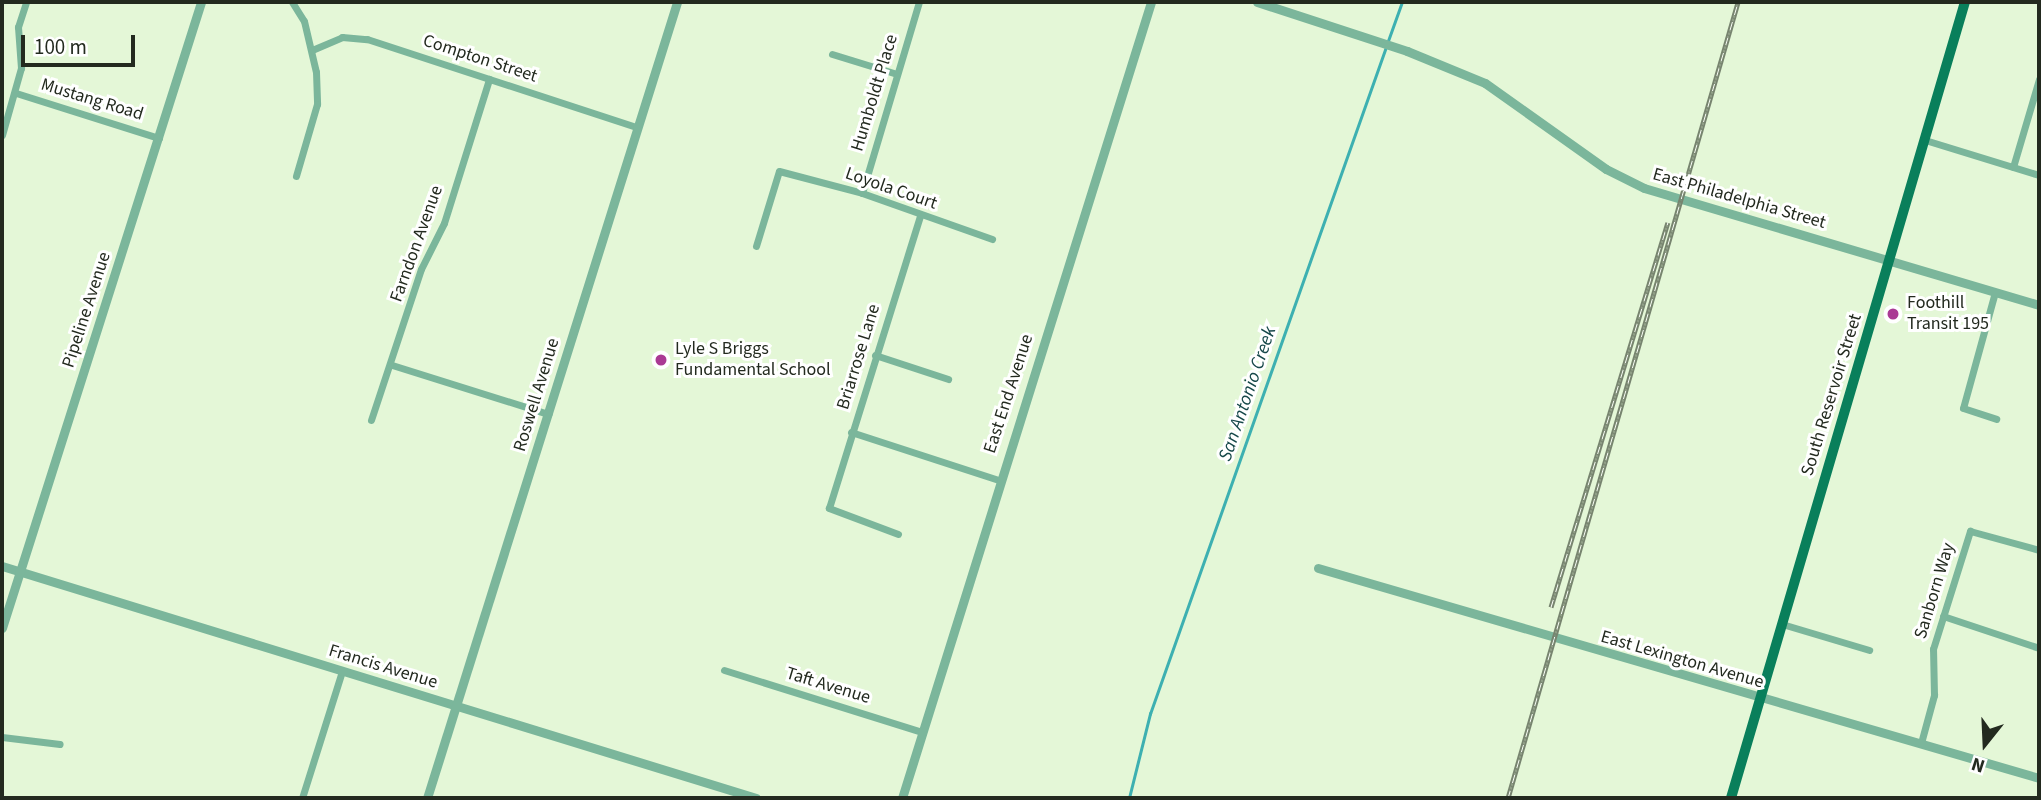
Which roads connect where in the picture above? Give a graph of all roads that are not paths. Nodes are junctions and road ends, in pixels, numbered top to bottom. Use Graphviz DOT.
graph roads {
  1 [pos="26,2"];
  2 [pos="201,2"];
  3 [pos="292,2"];
  4 [pos="677,2"];
  5 [pos="919,2"];
  6 [pos="1152,2"];
  7 [pos="1257,2"];
  8 [pos="1965,2"];
  9 [pos="312,50"];
  10 [pos="832,54"];
  11 [pos="897,74"];
  12 [pos="489,79"];
  13 [pos="2039,79"];
  14 [pos="16,93"];
  15 [pos="637,127"];
  16 [pos="2,135"];
  17 [pos="159,138"];
  18 [pos="1925,140"];
  19 [pos="2013,167"];
  20 [pos="2039,175"];
  21 [pos="296,176"];
  22 [pos="862,193"];
  23 [pos="920,216"];
  24 [pos="992,239"];
  25 [pos="756,246"];
  26 [pos="1891,260"];
  27 [pos="1995,292"];
  28 [pos="2039,305"];
  29 [pos="875,355"];
  30 [pos="392,365"];
  31 [pos="948,379"];
  32 [pos="548,414"];
  33 [pos="1996,419"];
  34 [pos="371,420"];
  35 [pos="851,432"];
  36 [pos="999,480"];
  37 [pos="898,534"];
  38 [pos="2039,550"];
  39 [pos="2,566"];
  40 [pos="1318,568"];
  41 [pos="19,572"];
  42 [pos="1943,616"];
  43 [pos="1782,624"];
  44 [pos="2,628"];
  45 [pos="2039,648"];
  46 [pos="1869,650"];
  47 [pos="724,670"];
  48 [pos="342,671"];
  49 [pos="1759,699"];
  50 [pos="456,706"];
  51 [pos="922,732"];
  52 [pos="2,737"];
  53 [pos="1921,743"];
  54 [pos="60,744"];
  55 [pos="2039,778"];
  56 [pos="302,798"];
  57 [pos="427,798"];
  58 [pos="755,798"];
  59 [pos="902,798"];
  60 [pos="1731,798"];
  1 -- 14 [label="street"];
  2 -- 17 [label="street, Pipeline Avenue"];
  3 -- 9 [label="street"];
  4 -- 15 [label="street, Roswell Avenue"];
  5 -- 11 [label="street, Humboldt Place"];
  6 -- 36 [label="street, East End Avenue"];
  7 -- 26 [label="street, East Philadelphia Street"];
  8 -- 18 [label="main road, South Reservoir Street"];
  9 -- 12 [label="street, Compton Street"];
  9 -- 21 [label="street"];
  10 -- 11 [label="street"];
  11 -- 22 [label="street, Humboldt Place"];
  12 -- 15 [label="street, Compton Street"];
  12 -- 30 [label="street, Farndon Avenue"];
  13 -- 19 [label="street"];
  14 -- 16 [label="street"];
  14 -- 17 [label="street, Mustang Road"];
  15 -- 32 [label="street, Roswell Avenue"];
  17 -- 41 [label="street, Pipeline Avenue"];
  18 -- 19 [label="street"];
  18 -- 26 [label="main road, South Reservoir Street"];
  19 -- 20 [label="street"];
  22 -- 23 [label="street, Loyola Court"];
  22 -- 25 [label="street, Loyola Court"];
  23 -- 24 [label="street, Loyola Court"];
  23 -- 29 [label="street, Briarrose Lane"];
  26 -- 27 [label="street, East Philadelphia Street"];
  26 -- 43 [label="main road, South Reservoir Street"];
  27 -- 28 [label="street, East Philadelphia Street"];
  27 -- 33 [label="street"];
  29 -- 31 [label="street"];
  29 -- 35 [label="street, Briarrose Lane"];
  30 -- 32 [label="street"];
  30 -- 34 [label="street, Farndon Avenue"];
  32 -- 50 [label="street, Roswell Avenue"];
  35 -- 36 [label="street"];
  35 -- 37 [label="street, Briarrose Lane"];
  36 -- 51 [label="street, East End Avenue"];
  38 -- 42 [label="street, Sanborn Way"];
  39 -- 41 [label="street, Francis Avenue"];
  40 -- 49 [label="street, East Lexington Avenue"];
  41 -- 44 [label="street, Pipeline Avenue"];
  41 -- 48 [label="street, Francis Avenue"];
  42 -- 45 [label="street"];
  42 -- 53 [label="street, Sanborn Way"];
  43 -- 46 [label="street"];
  43 -- 49 [label="main road, South Reservoir Street"];
  47 -- 51 [label="street, Taft Avenue"];
  48 -- 50 [label="street, Francis Avenue"];
  48 -- 56 [label="street"];
  49 -- 53 [label="street, East Lexington Avenue"];
  49 -- 60 [label="main road, South Reservoir Street"];
  50 -- 57 [label="street, Roswell Avenue"];
  50 -- 58 [label="street, Francis Avenue"];
  51 -- 59 [label="street, East End Avenue"];
  52 -- 54 [label="street"];
  53 -- 55 [label="street, East Lexington Avenue"];
}
